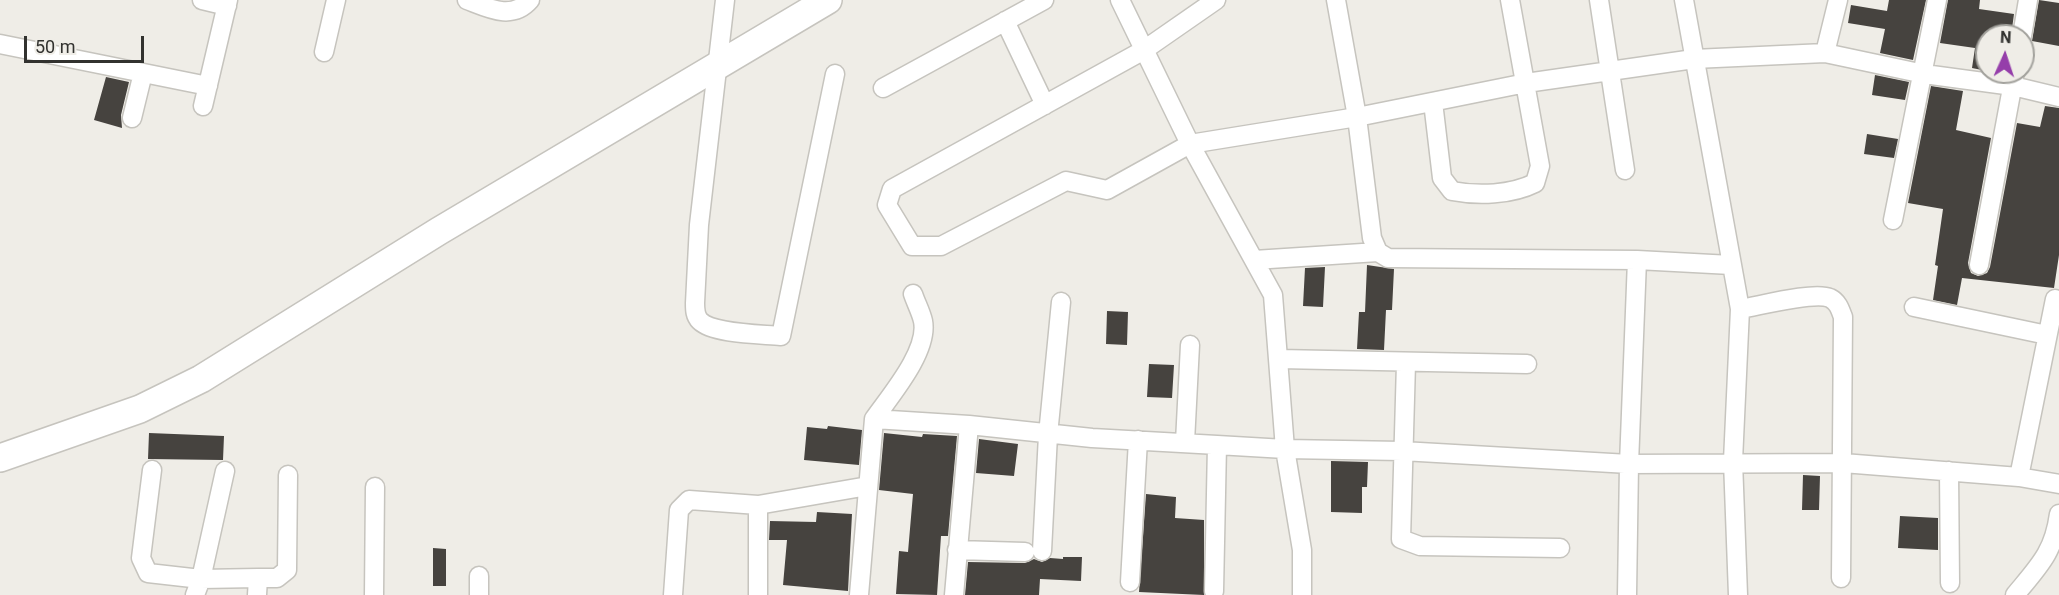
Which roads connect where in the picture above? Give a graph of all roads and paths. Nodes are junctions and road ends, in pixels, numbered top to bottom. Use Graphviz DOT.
graph roads {
  1 [pos="202,0"];
  2 [pos="336,0"];
  3 [pos="467,0"];
  4 [pos="530,0"];
  5 [pos="725,0"];
  6 [pos="828,0"];
  7 [pos="1044,0"];
  8 [pos="1120,0"];
  9 [pos="1216,0"];
  10 [pos="1336,0"];
  11 [pos="1510,0"];
  12 [pos="1599,0"];
  13 [pos="1684,0"];
  14 [pos="1838,0"];
  15 [pos="1937,0"];
  16 [pos="2028,0"];
  17 [pos="227,3"];
  18 [pos="1005,21"];
  19 [pos="2024,24"];
  20 [pos="0,44"];
  21 [pos="1144,50"];
  22 [pos="324,52"];
  23 [pos="1825,53"];
  24 [pos="1694,59"];
  25 [pos="717,66"];
  26 [pos="1610,71"];
  27 [pos="143,73"];
  28 [pos="835,74"];
  29 [pos="1924,74"];
  30 [pos="1975,77"];
  31 [pos="1526,83"];
  32 [pos="2013,84"];
  33 [pos="2026,84"];
  34 [pos="207,86"];
  35 [pos="883,88"];
  36 [pos="2059,97"];
  37 [pos="1433,102"];
  38 [pos="1045,105"];
  39 [pos="203,106"];
  40 [pos="1357,117"];
  41 [pos="132,118"];
  42 [pos="1190,144"];
  43 [pos="1625,170"];
  44 [pos="1893,220"];
  45 [pos="1378,252"];
  46 [pos="1254,260"];
  47 [pos="1637,260"];
  48 [pos="1731,265"];
  49 [pos="1979,266"];
  50 [pos="2057,293"];
  51 [pos="913,294"];
  52 [pos="1061,302"];
  53 [pos="1914,307"];
  54 [pos="1740,309"];
  55 [pos="2047,335"];
  56 [pos="1190,345"];
  57 [pos="1279,359"];
  58 [pos="1406,363"];
  59 [pos="1527,364"];
  60 [pos="874,419"];
  61 [pos="969,425"];
  62 [pos="1048,435"];
  63 [pos="1138,440"];
  64 [pos="1185,442"];
  65 [pos="1217,445"];
  66 [pos="1285,449"];
  67 [pos="1402,451"];
  68 [pos="0,458"];
  69 [pos="1732,461"];
  70 [pos="1843,463"];
  71 [pos="1629,464"];
  72 [pos="152,470"];
  73 [pos="225,471"];
  74 [pos="1949,471"];
  75 [pos="288,475"];
  76 [pos="2019,477"];
  77 [pos="2059,484"];
  78 [pos="868,486"];
  79 [pos="375,487"];
  80 [pos="758,505"];
  81 [pos="2059,514"];
  82 [pos="1560,548"];
  83 [pos="957,550"];
  84 [pos="478,576"];
  85 [pos="1841,578"];
  86 [pos="1130,582"];
  87 [pos="1950,583"];
  88 [pos="258,586"];
  89 [pos="198,587"];
  90 [pos="673,588"];
  91 [pos="1214,591"];
  92 [pos="374,595"];
  93 [pos="479,595"];
  94 [pos="758,595"];
  95 [pos="858,595"];
  96 [pos="954,595"];
  97 [pos="1302,595"];
  98 [pos="1628,595"];
  99 [pos="1738,595"];
  100 [pos="2015,595"];
  1 -- 17 [label="street"];
  2 -- 22 [label="street"];
  3 -- 4 [label="street"];
  5 -- 25 [label="street"];
  6 -- 25 [label="street"];
  7 -- 18 [label="street"];
  8 -- 21 [label="street"];
  9 -- 21 [label="street"];
  10 -- 40 [label="street"];
  11 -- 31 [label="street"];
  12 -- 26 [label="street"];
  13 -- 24 [label="street"];
  14 -- 23 [label="street"];
  15 -- 29 [label="street"];
  16 -- 19 [label="street"];
  17 -- 34 [label="street"];
  18 -- 35 [label="street"];
  18 -- 38 [label="street"];
  20 -- 27 [label="street"];
  21 -- 38 [label="street"];
  21 -- 42 [label="street"];
  23 -- 24 [label="street"];
  23 -- 29 [label="street"];
  24 -- 26 [label="street"];
  24 -- 48 [label="street"];
  25 -- 28 [label="street"];
  25 -- 68 [label="street"];
  26 -- 31 [label="street"];
  26 -- 43 [label="street"];
  27 -- 34 [label="street"];
  27 -- 41 [label="street"];
  29 -- 30 [label="street"];
  29 -- 44 [label="street"];
  31 -- 37 [label="street"];
  31 -- 37 [label="street"];
  32 -- 49 [label="street"];
  33 -- 36 [label="street"];
  34 -- 39 [label="street"];
  37 -- 40 [label="street"];
  38 -- 42 [label="street"];
  40 -- 42 [label="street"];
  40 -- 45 [label="street"];
  42 -- 46 [label="street"];
  45 -- 46 [label="street"];
  45 -- 47 [label="street"];
  46 -- 57 [label="street"];
  47 -- 48 [label="street"];
  47 -- 71 [label="street"];
  48 -- 54 [label="street"];
  50 -- 55 [label="street"];
  51 -- 60 [label="street"];
  52 -- 62 [label="street"];
  53 -- 55 [label="street"];
  54 -- 69 [label="street"];
  54 -- 70 [label="street"];
  55 -- 76 [label="street"];
  56 -- 64 [label="street"];
  57 -- 58 [label="street"];
  57 -- 66 [label="street"];
  58 -- 59 [label="street"];
  58 -- 67 [label="street"];
  60 -- 61 [label="street"];
  60 -- 78 [label="street"];
  61 -- 62 [label="street"];
  61 -- 83 [label="street"];
  62 -- 63 [label="street"];
  62 -- 83 [label="street"];
  63 -- 64 [label="street"];
  63 -- 86 [label="street"];
  64 -- 65 [label="street"];
  65 -- 66 [label="street"];
  65 -- 91 [label="street"];
  66 -- 67 [label="street"];
  66 -- 97 [label="street"];
  67 -- 71 [label="street"];
  67 -- 82 [label="street"];
  69 -- 70 [label="street"];
  69 -- 71 [label="street"];
  69 -- 99 [label="street"];
  70 -- 74 [label="street"];
  70 -- 85 [label="street"];
  71 -- 98 [label="street"];
  72 -- 89 [label="street"];
  73 -- 89 [label="street"];
  74 -- 76 [label="street"];
  74 -- 87 [label="street"];
  75 -- 88 [label="street"];
  76 -- 77 [label="street"];
  78 -- 80 [label="street"];
  78 -- 95 [label="street"];
  79 -- 92 [label="street"];
  80 -- 90 [label="street"];
  80 -- 94 [label="street"];
  81 -- 100 [label="street"];
  83 -- 96 [label="street"];
  84 -- 93 [label="street"];
  88 -- 89 [label="street"];
}
